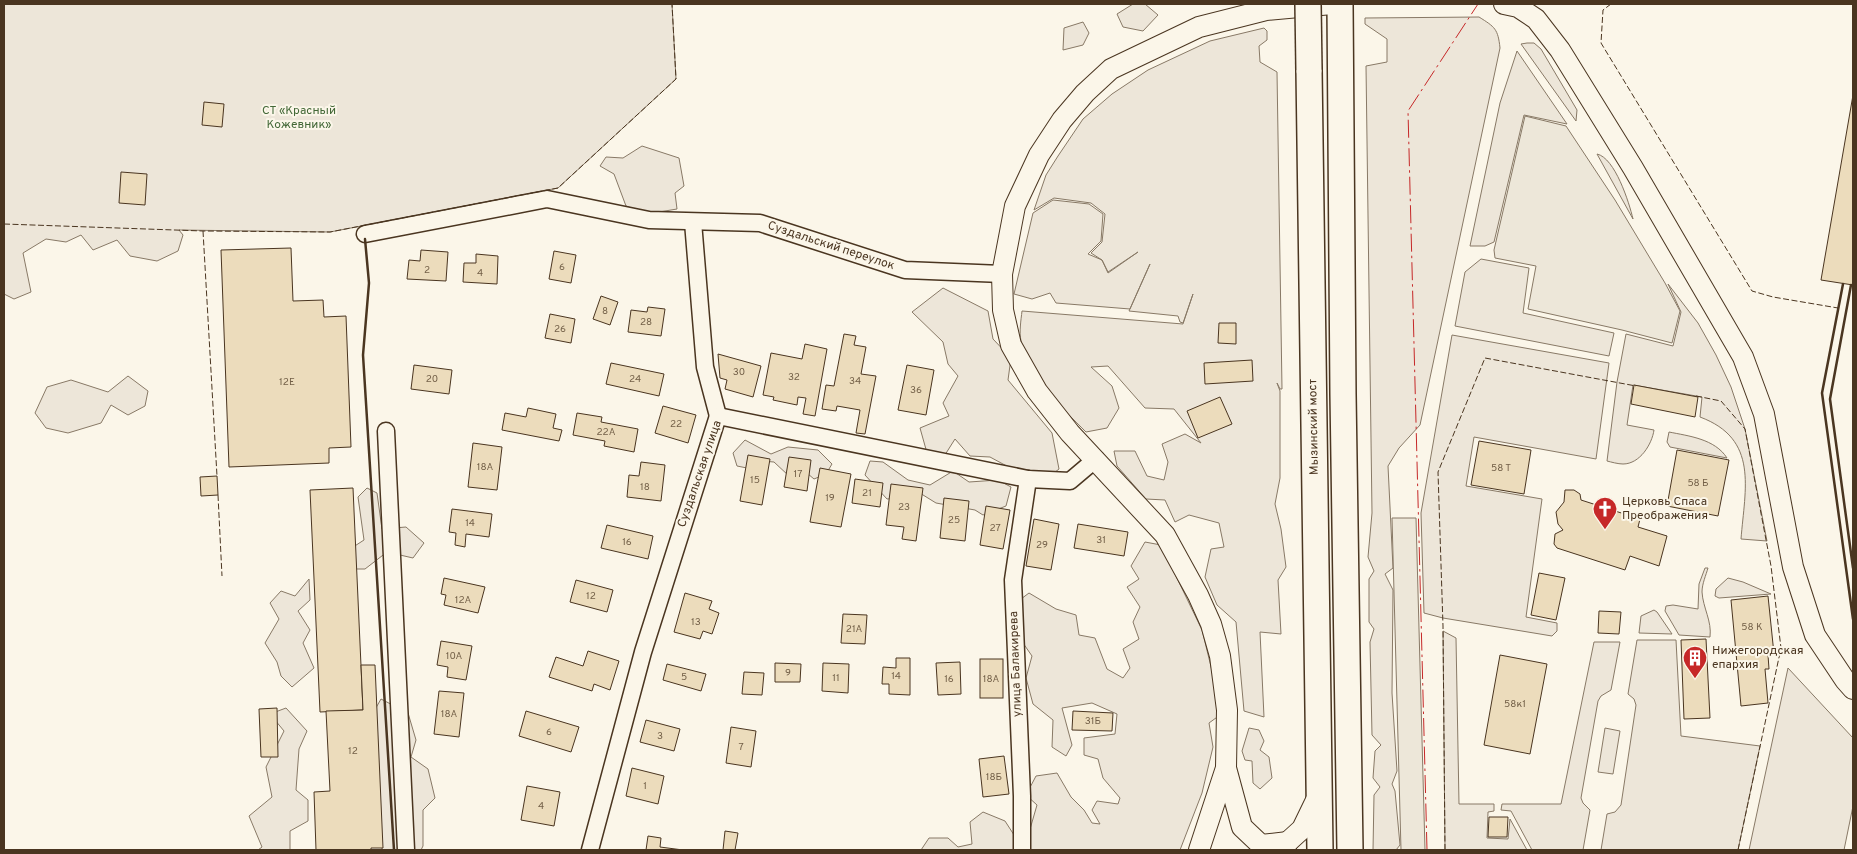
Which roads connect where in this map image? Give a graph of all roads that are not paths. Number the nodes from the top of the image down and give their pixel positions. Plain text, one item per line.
1 (1308, 4) edge
2 (1332, 4) edge
3 (1340, 4) edge
4 (1504, 4) edge
5 (693, 222) junction
6 (365, 234) dead end
7 (1002, 274) junction
8 (718, 416) junction
9 (386, 431) dead end
10 (1096, 459) junction
11 (1028, 478) junction
12 (1853, 689) edge
13 (1226, 768) junction
14 (1319, 794) junction
15 (1284, 846) edge
16 (406, 850) edge
17 (590, 850) edge
18 (1022, 850) edge
19 (1199, 850) edge
20 (1320, 850) edge
21 (1350, 850) edge

1 - 14 main road, Мызинский мост, bridge
2 - 7 street
3 - 21 main road
4 - 12 street
5 - 6 street, Суздальский переулок
5 - 7 street, Суздальский переулок
5 - 8 street
7 - 10 street
8 - 11 street, Суздальская улица
8 - 17 street, Суздальская улица
9 - 16 street
10 - 11 street, Суздальская улица
10 - 13 street
11 - 18 street, улица Балакирева
13 - 15 street
13 - 19 street
14 - 15 street
14 - 20 main road, Мызинский мост

